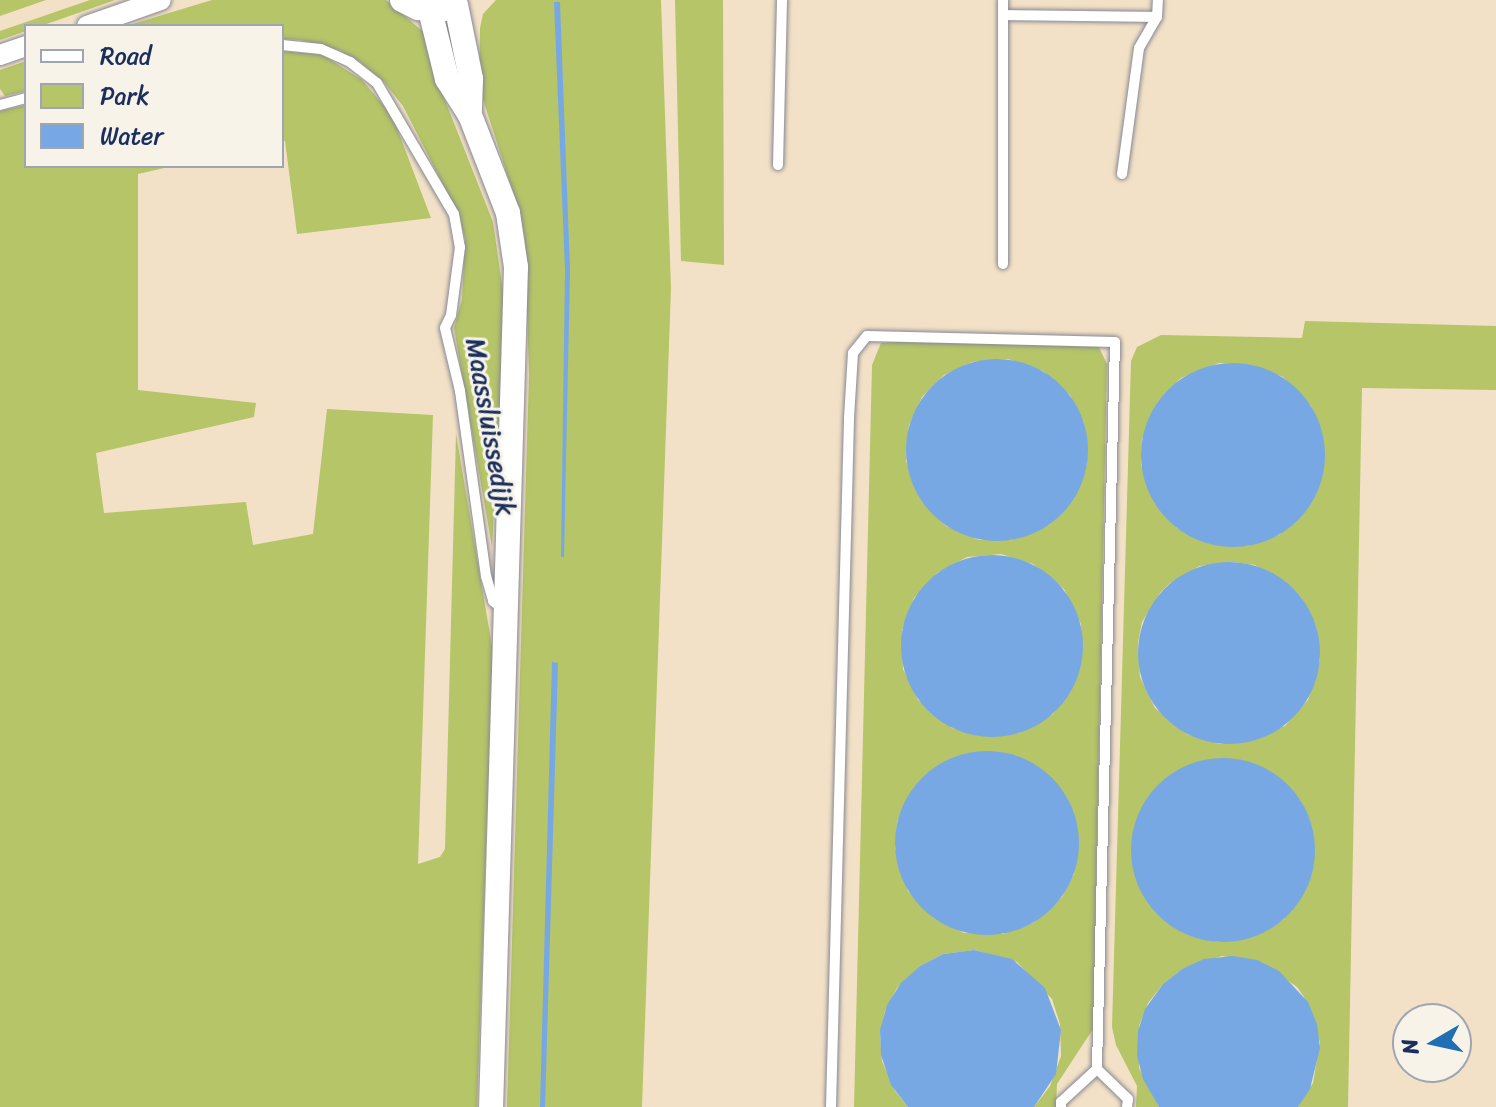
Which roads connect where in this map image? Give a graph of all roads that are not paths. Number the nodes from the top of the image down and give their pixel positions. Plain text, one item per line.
1 (161, 0) edge
2 (402, 0) edge
3 (782, 0) edge
4 (1003, 0) edge
5 (1158, 0) edge
6 (461, 3) edge
7 (430, 10) junction
8 (1003, 15) junction
9 (1157, 17) junction
10 (93, 24) edge
11 (284, 45) edge
12 (24, 47) edge
13 (0, 55) edge
14 (24, 99) edge
15 (0, 105) edge
16 (470, 115) junction
17 (778, 165) dead end
18 (1122, 174) dead end
19 (1003, 264) dead end
20 (509, 614) junction
21 (1097, 1069) junction
22 (491, 1107) edge
23 (831, 1107) edge
24 (1061, 1107) edge
25 (1127, 1107) edge

1 - 10 street
2 - 7 street
3 - 17 lane
4 - 8 lane
5 - 9 lane
6 - 7 street
6 - 16 street, Maassluissedijk
7 - 16 street, Maassluissedijk
8 - 9 lane
8 - 19 lane
9 - 18 lane
11 - 20 lane, Maassluissedijk
12 - 13 street
14 - 15 lane
16 - 20 street, Maassluissedijk
20 - 22 street, Maassluissedijk
21 - 23 lane
21 - 24 lane
21 - 25 lane

